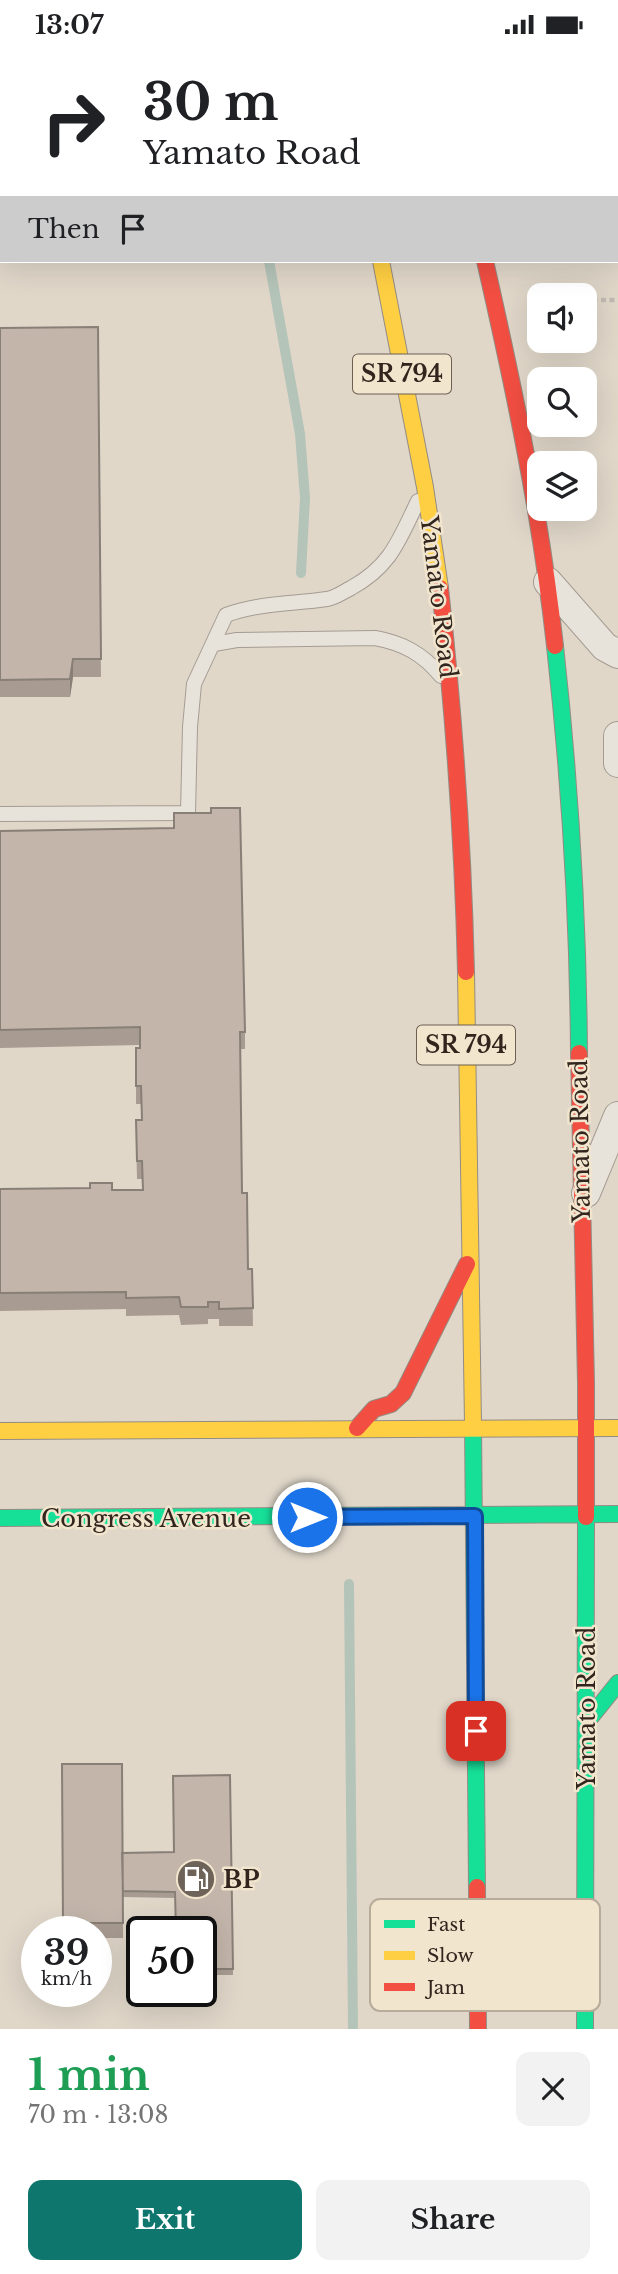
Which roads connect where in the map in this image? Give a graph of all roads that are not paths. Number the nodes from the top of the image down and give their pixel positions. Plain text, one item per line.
1 (382, 263) edge
2 (485, 263) edge
3 (425, 487) junction
4 (548, 582) junction
5 (214, 644) junction
6 (618, 654) edge
7 (451, 688) junction
8 (618, 736) edge
9 (618, 763) edge
10 (0, 814) edge
11 (618, 1116) edge
12 (581, 1206) junction
13 (469, 1259) junction
14 (473, 1427) junction
15 (357, 1428) junction
16 (586, 1428) junction
17 (618, 1428) edge
18 (0, 1431) edge
19 (586, 1514) junction
20 (618, 1514) edge
21 (475, 1516) junction
22 (0, 1518) edge
23 (618, 1683) edge
24 (586, 1723) junction
25 (477, 1899) edge
26 (585, 1899) edge
27 (478, 2011) edge
28 (585, 2011) edge
29 (478, 2029) edge
30 (585, 2029) edge

1 - 3 main road, Yamato Road / SR 794
2 - 4 main road, Yamato Road
3 - 5 lane
3 - 7 main road, Yamato Road / SR 794
4 - 6 street
4 - 12 main road, Yamato Road
5 - 7 lane
5 - 10 lane
7 - 13 main road, Yamato Road / SR 794
8 - 9 street
11 - 12 street
12 - 16 main road, Yamato Road
13 - 14 main road, Yamato Road / SR 794
13 - 15 main road
14 - 15 main road
14 - 16 main road
14 - 21 main road, Yamato Road / SR 794
15 - 18 main road
16 - 17 main road
16 - 19 main road, Yamato Road
19 - 20 main road, Congress Avenue
19 - 21 main road, Congress Avenue
19 - 24 main road, Yamato Road
21 - 22 main road, Congress Avenue
21 - 25 main road, Yamato Road / SR 794
23 - 24 main road
24 - 26 main road, Yamato Road
27 - 29 main road, Yamato Road / SR 794
28 - 30 main road, Yamato Road

